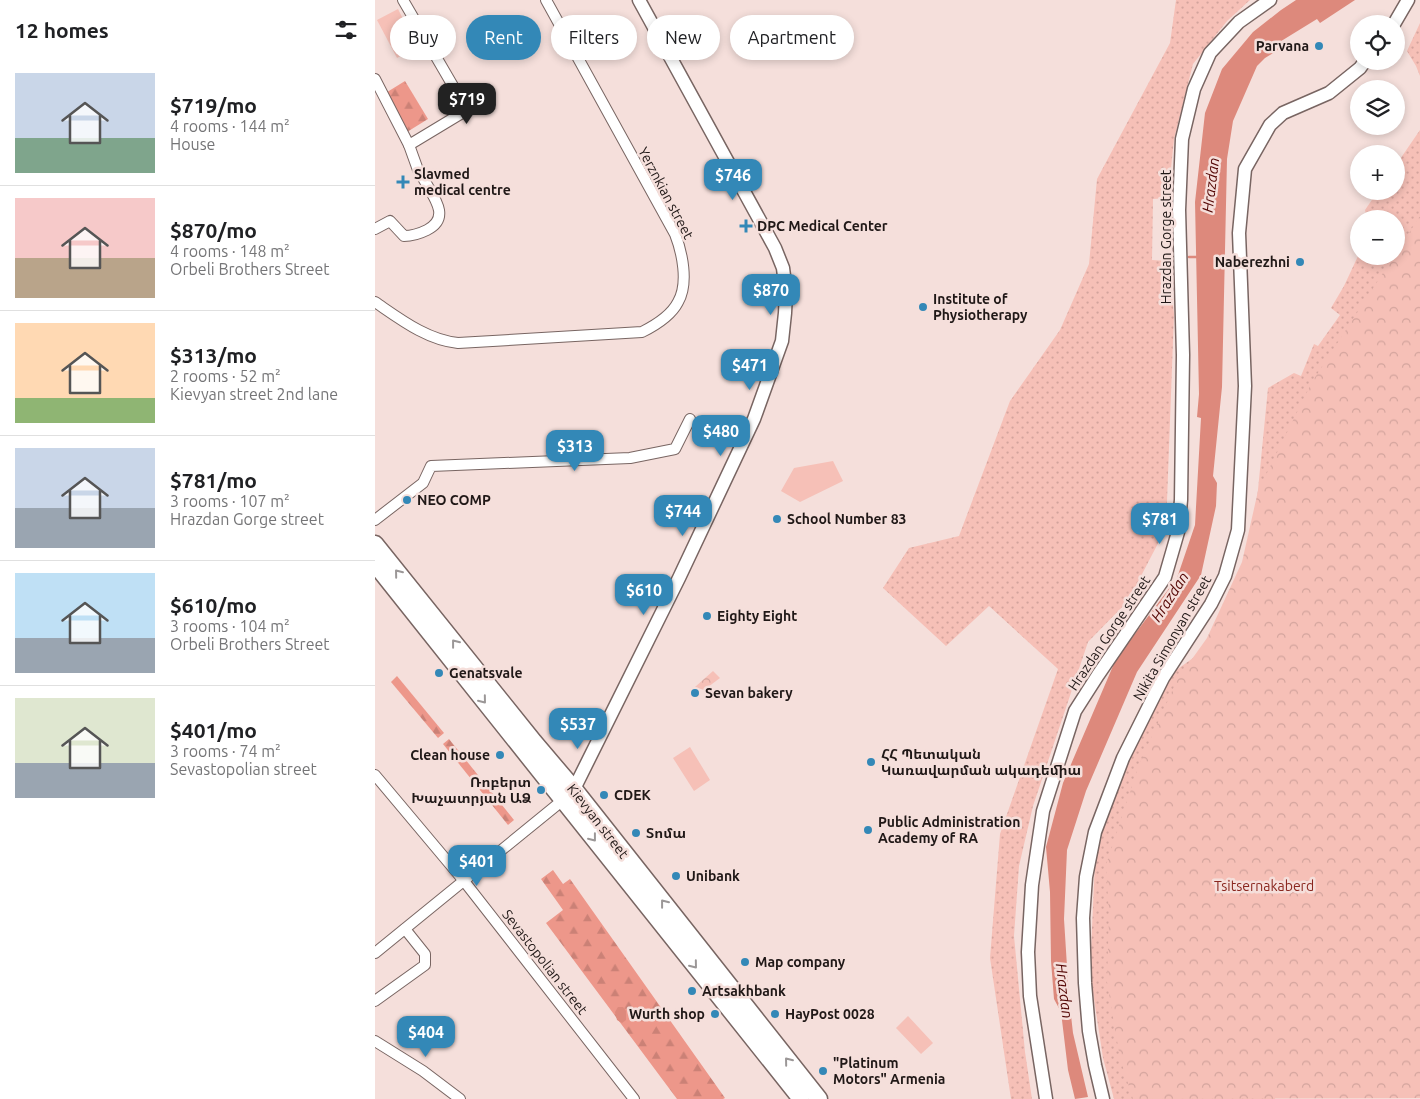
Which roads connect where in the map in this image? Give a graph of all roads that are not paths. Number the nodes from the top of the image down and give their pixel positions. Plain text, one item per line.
1 (403, 0) edge
2 (546, 0) edge
3 (639, 0) edge
4 (1270, 0) edge
5 (1408, 0) edge
6 (1399, 15) edge
7 (1358, 70) edge
8 (375, 79) edge
9 (409, 145) junction
10 (375, 229) edge
11 (375, 302) edge
12 (690, 419) dead end
13 (375, 520) edge
14 (375, 544) edge
15 (375, 564) edge
16 (415, 604) junction
17 (375, 775) edge
18 (568, 794) junction
19 (464, 881) junction
20 (405, 929) junction
21 (375, 953) edge
22 (722, 989) junction
23 (375, 1001) edge
24 (375, 1041) edge
25 (460, 1099) edge
26 (634, 1099) edge
27 (801, 1099) edge
28 (819, 1099) edge
29 (1046, 1099) edge
30 (1103, 1099) edge

1 - 9 street
2 - 11 street, Yerznkian street
3 - 18 street
4 - 29 street, Hrazdan Gorge street
5 - 6 street
7 - 30 street, Nikita Simonyan street
8 - 9 street
9 - 10 street
12 - 13 street
16 -> 14 main road, Kievyan street
15 - 16 main road, Kievyan street
16 - 18 main road, Kievyan street
17 - 19 street, Sevastopolian street
18 - 19 street
18 - 22 main road, Kievyan street
19 - 20 street
19 - 26 street, Sevastopolian street
20 - 21 street
20 - 23 street
22 - 27 main road, Kievyan street
28 -> 22 main road, Kievyan street
24 - 25 street

